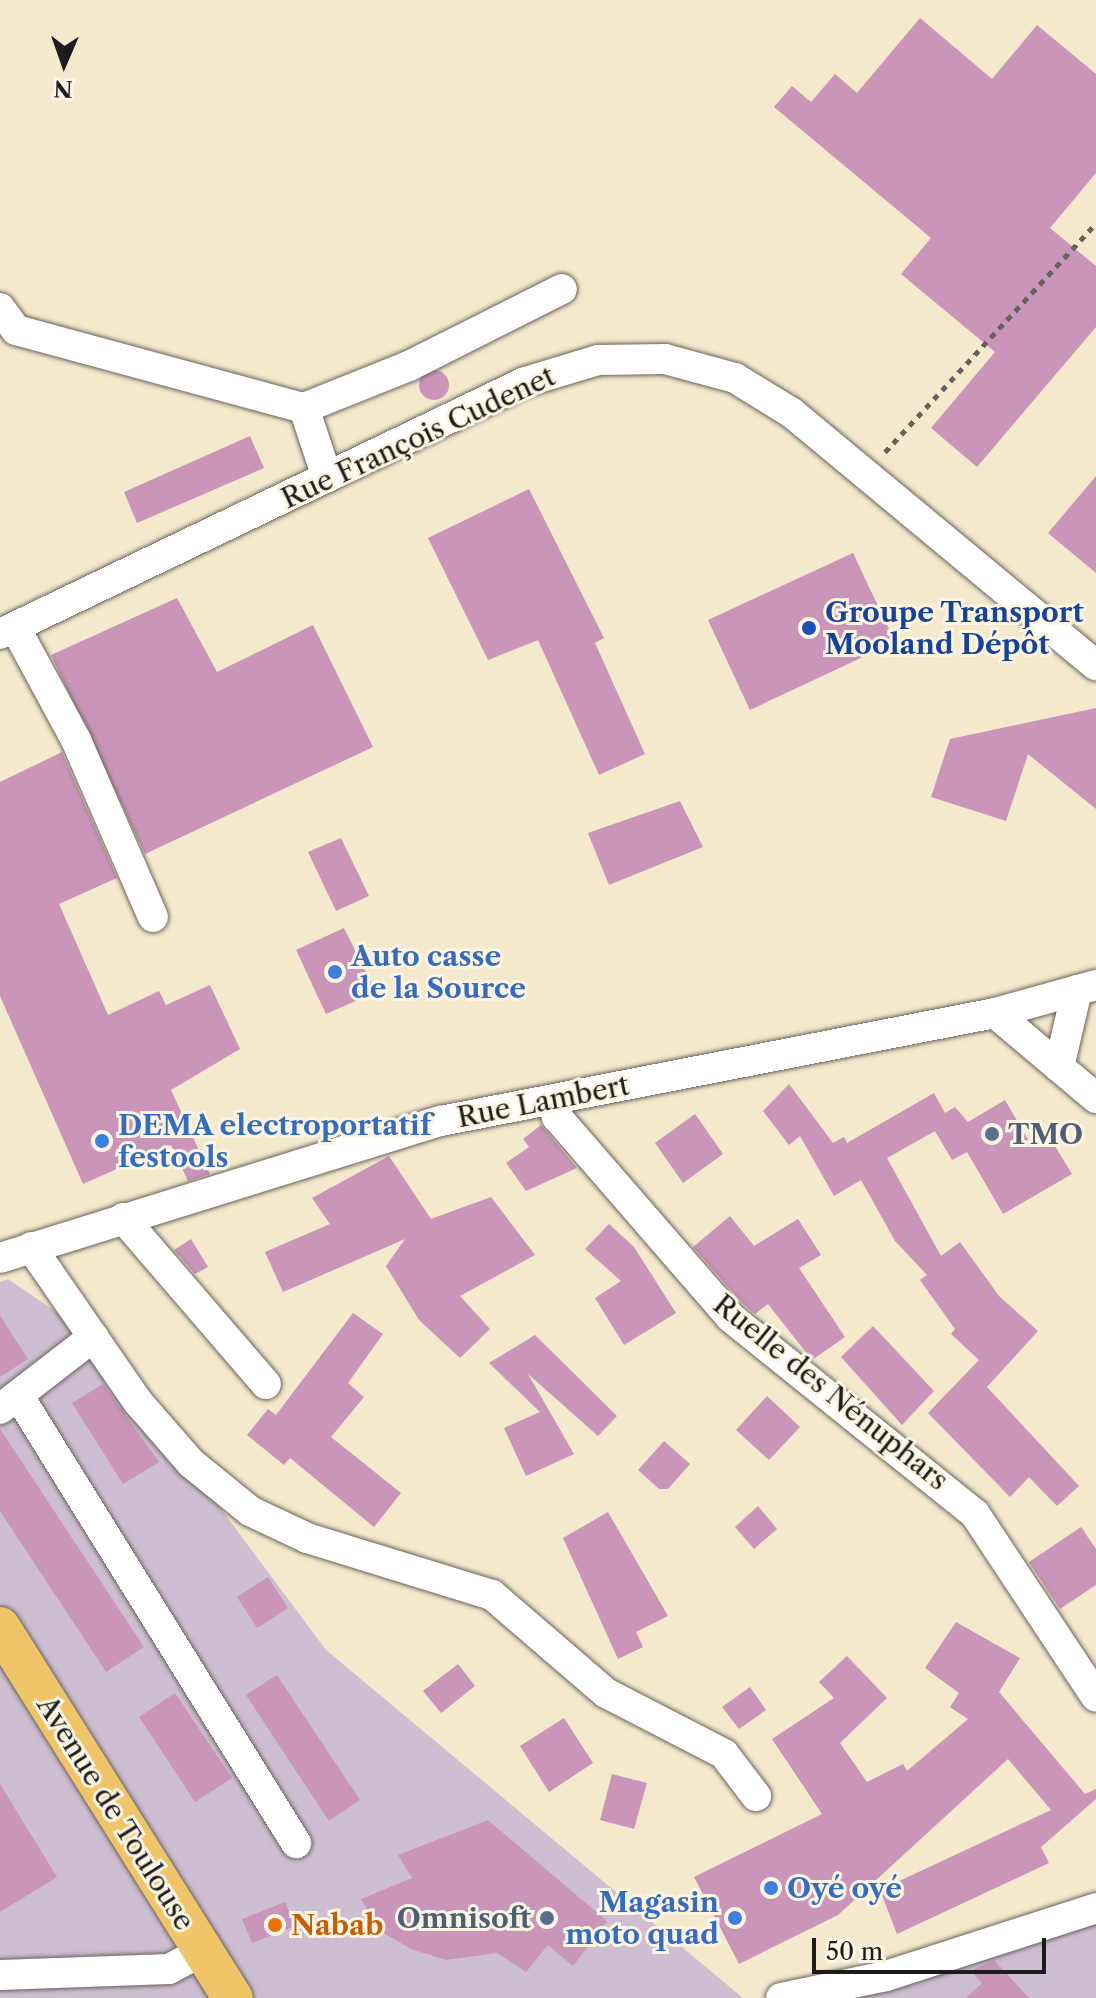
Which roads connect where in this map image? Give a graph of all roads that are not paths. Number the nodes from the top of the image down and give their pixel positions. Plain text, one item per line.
1 (562, 289) dead end
2 (0, 308) edge
3 (304, 408) junction
4 (327, 477) junction
5 (8, 631) edge
6 (1096, 665) edge
7 (153, 917) dead end
8 (1087, 988) edge
9 (995, 1013) junction
10 (1059, 1067) junction
11 (1096, 1098) edge
12 (552, 1100) junction
13 (123, 1218) junction
14 (31, 1247) junction
15 (0, 1258) edge
16 (93, 1337) junction
17 (266, 1384) dead end
18 (10, 1404) edge
19 (0, 1627) edge
20 (1096, 1697) edge
21 (756, 1796) dead end
22 (296, 1843) dead end
23 (1096, 1908) edge
24 (203, 1951) junction
25 (0, 1975) edge
26 (233, 1998) edge
27 (781, 1998) edge

1 - 3 street
2 - 3 street
3 - 4 street
4 - 5 street, Rue François Cudenet
4 - 6 street, Rue François Cudenet
5 - 7 street
8 - 9 street, Rue Lambert
8 - 10 street
9 - 10 street
9 - 12 street, Rue Lambert
10 - 11 street
12 - 13 street, Rue Lambert
12 - 20 street, Ruelle des Nénuphars
13 - 14 street, Rue Lambert
13 - 17 street
14 - 15 street, Rue Lambert
14 - 16 street
16 - 18 street
16 - 21 street
18 - 22 street
19 - 24 main road, Avenue de Toulouse
23 - 27 street
24 - 25 street
24 - 26 main road, Avenue de Toulouse

